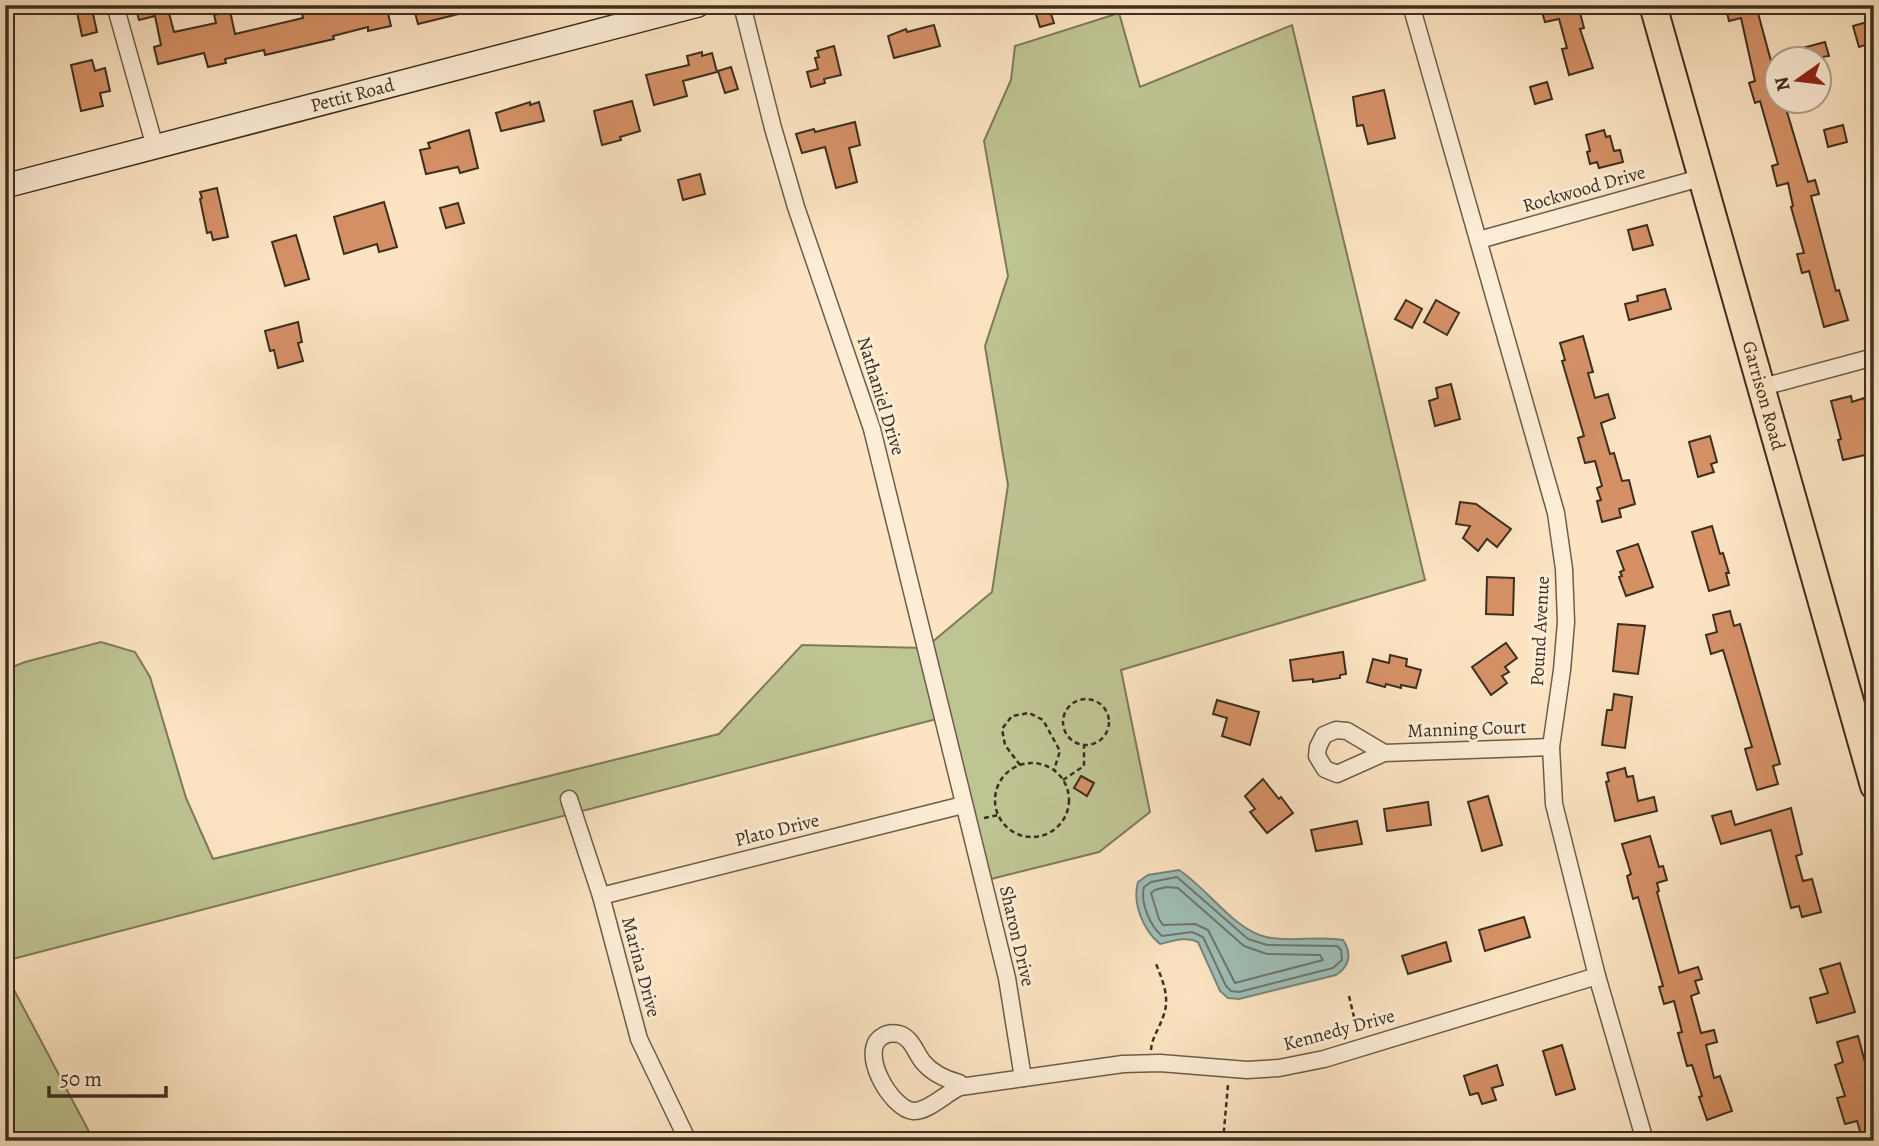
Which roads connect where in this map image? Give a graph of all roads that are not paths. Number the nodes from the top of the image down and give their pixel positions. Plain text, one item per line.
1 (115, 5) edge
2 (698, 5) edge
3 (742, 5) edge
4 (1411, 5) edge
5 (1653, 5) edge
6 (155, 147) junction
7 (1700, 178) junction
8 (5, 186) edge
9 (1479, 240) junction
10 (1874, 357) edge
11 (1759, 388) junction
12 (1551, 747) junction
13 (1384, 753) dead end
14 (1874, 786) edge
15 (569, 799) dead end
16 (963, 805) junction
17 (601, 896) junction
18 (1597, 976) junction
19 (1023, 1078) junction
20 (960, 1087) junction
21 (688, 1141) edge
22 (1645, 1141) edge

1 - 6 street
2 - 6 street, Pettit Road
3 - 16 street, Nathaniel Drive
4 - 9 street, Pound Avenue
5 - 7 main road, Garrison Road
6 - 8 street, Pettit Road
7 - 9 street, Rockwood Drive
7 - 11 main road, Garrison Road
9 - 12 street, Pound Avenue
10 - 11 street
11 - 14 main road, Garrison Road
12 - 13 street, Manning Court
12 - 18 street, Pound Avenue
15 - 17 street, Marina Drive
16 - 17 street, Plato Drive
16 - 19 street, Sharon Drive
17 - 21 street, Marina Drive
18 - 19 street, Kennedy Drive
18 - 22 street, Pound Avenue
19 - 20 street, Kennedy Drive
20 - 20 street, Kennedy Drive

